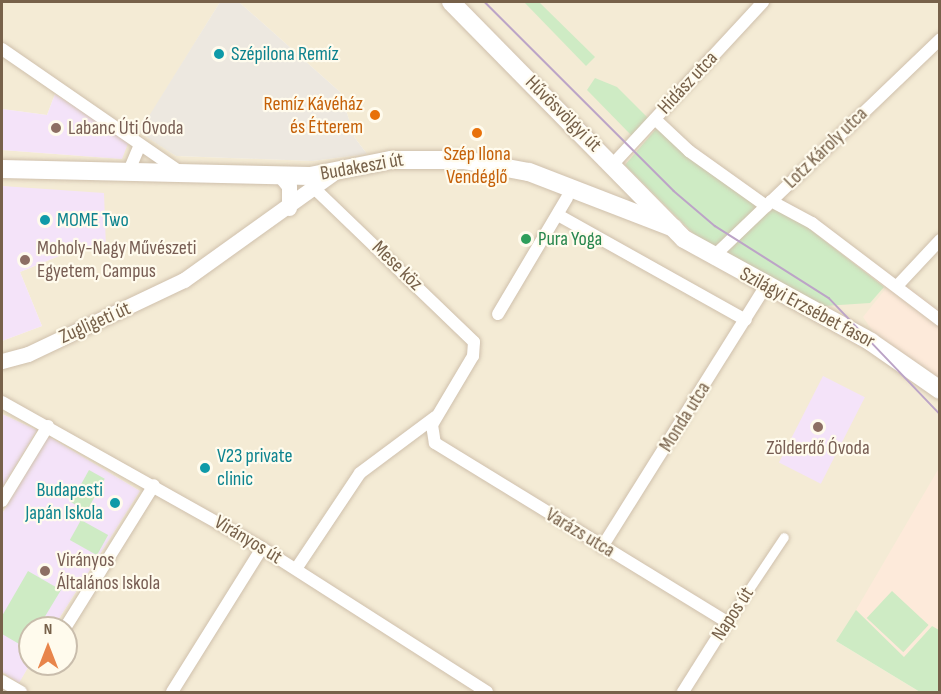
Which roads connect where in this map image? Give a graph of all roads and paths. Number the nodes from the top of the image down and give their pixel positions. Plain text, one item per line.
1 (451, 2) edge
2 (763, 2) edge
3 (939, 39) edge
4 (2, 50) edge
5 (655, 118) junction
6 (140, 145) junction
7 (613, 164) junction
8 (2, 169) edge
9 (128, 173) junction
10 (181, 173) junction
11 (332, 174) junction
12 (280, 175) junction
13 (314, 189) junction
14 (567, 198) dead end
15 (768, 203) junction
16 (290, 208) junction
17 (558, 215) junction
18 (674, 228) junction
19 (939, 240) edge
20 (713, 257) junction
21 (766, 286) junction
22 (897, 286) junction
23 (498, 314) dead end
24 (746, 320) junction
25 (939, 320) edge
26 (2, 361) edge
27 (939, 390) edge
28 (2, 402) edge
29 (436, 416) junction
30 (48, 426) junction
31 (407, 442) junction
32 (435, 443) junction
33 (154, 485) junction
34 (2, 501) edge
35 (784, 537) dead end
36 (602, 547) junction
37 (262, 548) junction
38 (296, 569) junction
39 (72, 616) edge
40 (727, 622) junction
41 (2, 681) edge
42 (21, 693) edge
43 (172, 693) edge
44 (487, 693) edge
45 (683, 693) edge

1 - 7 main road, Hűvösvölgyi út
2 - 5 street, Hidász utca
3 - 15 street, Lotz Károly utca
4 - 6 street
5 - 7 street, Hidász utca
5 - 15 street
6 - 9 street
6 - 10 street
7 - 18 main road, Hűvösvölgyi út
8 - 9 main road, Budakeszi út
9 - 10 main road, Budakeszi út
10 - 12 main road, Budakeszi út
11 - 12 main road, Budakeszi út
11 - 13 street, Zugligeti út
11 - 18 main road, Budakeszi út
12 - 16 street
13 - 16 street, Zugligeti út
13 - 29 street, Mese köz
14 - 17 street
15 - 20 street, Lotz Károly utca
15 - 22 street
16 - 26 street, Zugligeti út
17 - 23 street
17 - 24 street, Szilágyi Erzsébet fasor
18 - 20 main road, Szilágyi Erzsébet fasor
19 - 22 street
20 - 21 main road, Szilágyi Erzsébet fasor
21 - 24 street, Monda utca
21 - 27 main road, Szilágyi Erzsébet fasor
22 - 25 street
24 - 36 street, Monda utca
28 - 30 street, Virányos út
29 - 31 street
29 - 32 street
30 - 33 street, Virányos út
30 - 34 street
31 - 32 street
31 - 38 street
32 - 36 street, Varázs utca
33 - 37 street, Virányos út
33 - 39 street
35 - 40 street, Napos út
36 - 40 street, Varázs utca
37 - 38 street, Virányos út
37 - 43 street
38 - 44 street, Virányos út
40 - 45 street, Napos út
41 - 42 street

